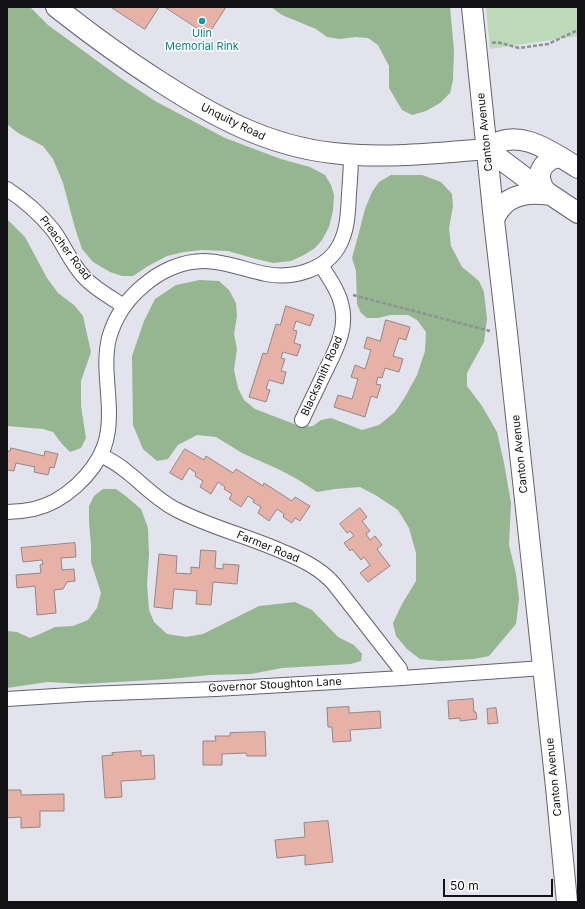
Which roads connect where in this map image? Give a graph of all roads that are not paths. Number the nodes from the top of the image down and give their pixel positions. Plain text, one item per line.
1 (56, 7) edge
2 (472, 7) edge
3 (487, 149) junction
4 (351, 155) junction
5 (561, 157) junction
6 (578, 168) edge
7 (7, 189) edge
8 (550, 195) junction
9 (578, 213) edge
10 (494, 220) junction
11 (321, 265) junction
12 (124, 306) junction
13 (302, 420) dead end
14 (101, 455) junction
15 (7, 512) edge
16 (543, 668) junction
17 (402, 678) junction
18 (7, 699) edge
19 (567, 902) edge

1 - 4 main road, Unquity Road
2 - 3 main road, Canton Avenue
3 - 4 main road, Unquity Road
3 - 5 main road
3 - 8 main road
3 - 10 main road, Canton Avenue
4 - 11 street
5 - 6 main road
5 - 8 main road
7 - 12 street, Preacher Road
8 - 9 main road
8 - 10 main road
10 - 16 main road, Canton Avenue
11 - 12 street
11 - 13 street, Blacksmith Road
12 - 14 street
14 - 15 street
14 - 17 street, Farmer Road
16 - 17 street, Governor Stoughton Lane
16 - 19 main road, Canton Avenue
17 - 18 street, Governor Stoughton Lane

